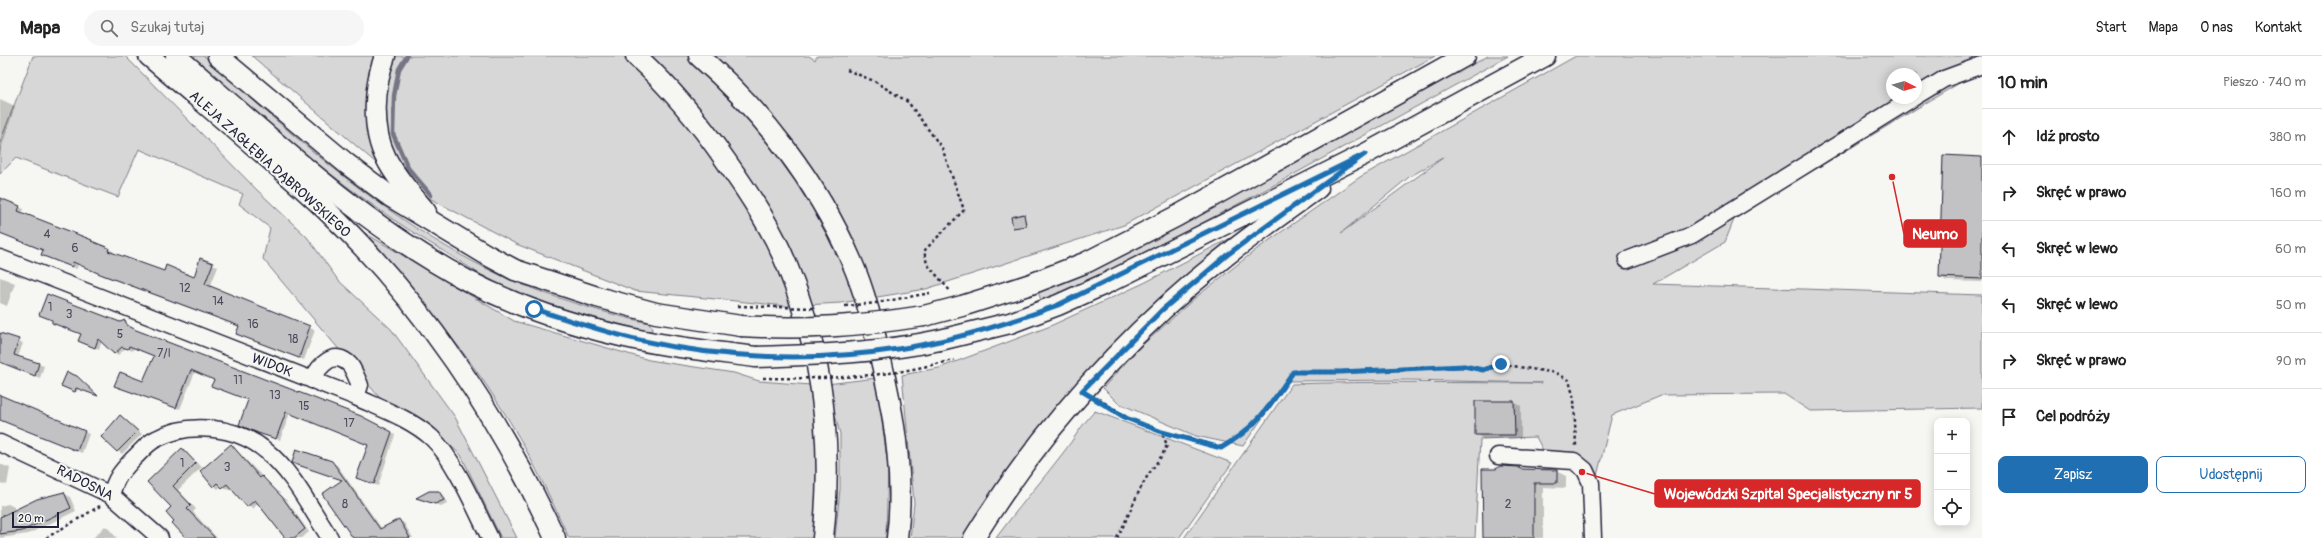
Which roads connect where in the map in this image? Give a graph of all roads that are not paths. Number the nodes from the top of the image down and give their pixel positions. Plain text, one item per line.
1 (149, 56) edge
2 (176, 56) edge
3 (218, 56) edge
4 (385, 56) edge
5 (636, 56) edge
6 (699, 56) edge
7 (1465, 56) edge
8 (1545, 56) edge
9 (1982, 65) edge
10 (1922, 92) edge
11 (1903, 104) edge
12 (1365, 154) junction
13 (438, 225) junction
14 (0, 258) edge
15 (1627, 260) dead end
16 (312, 380) junction
17 (356, 397) junction
18 (0, 443) edge
19 (1498, 456) dead end
20 (111, 494) junction
21 (160, 538) edge
22 (330, 538) edge
23 (490, 538) edge
24 (555, 538) edge
25 (824, 538) edge
26 (897, 538) edge
27 (974, 538) edge
28 (1593, 538) edge

1 - 24 main road, ALEJA ZAGŁĘBIA DĄBROWSKIEGO
2 - 12 main road, bridge
3 - 13 main road
4 - 13 main road
5 - 25 main road
6 - 26 main road
7 - 13 main road, bridge
8 - 12 main road
9 - 10 street
11 - 15 street
12 - 27 main road
14 - 16 street, WIDOK
16 - 17 street, WIDOK
16 - 17 street
17 - 23 street, WIDOK
18 - 20 street, RADOSNA
19 - 28 street
20 - 21 street, RADOSNA
20 - 22 street

